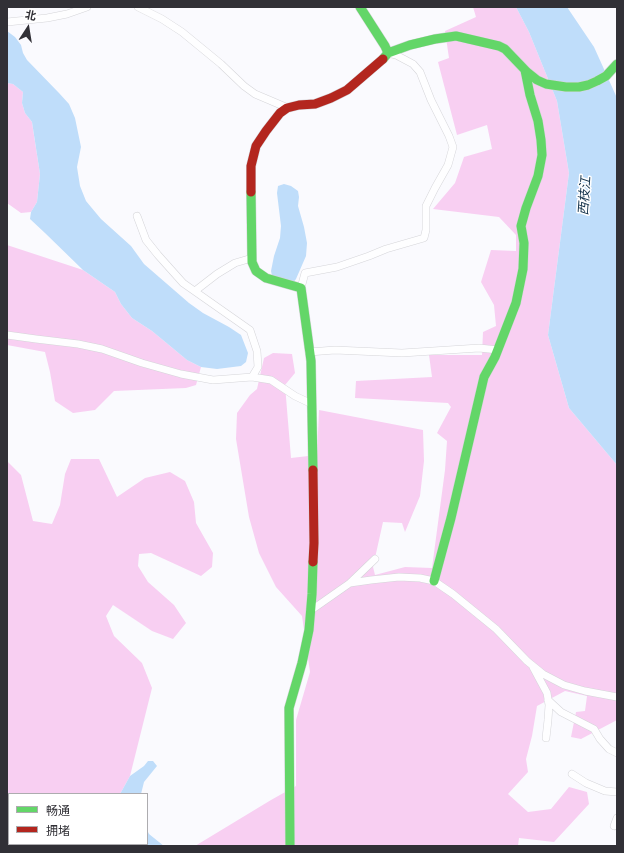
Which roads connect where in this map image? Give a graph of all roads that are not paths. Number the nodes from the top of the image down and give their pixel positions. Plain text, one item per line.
1 (88, 7) edge
2 (138, 7) edge
3 (360, 7) edge
4 (7, 22) edge
5 (388, 52) junction
6 (616, 65) edge
7 (526, 71) junction
8 (288, 108) junction
9 (137, 216) dead end
10 (252, 258) junction
11 (301, 288) junction
12 (195, 291) junction
13 (7, 334) edge
14 (498, 350) junction
15 (309, 352) junction
16 (252, 376) junction
17 (312, 404) junction
18 (376, 559) dead end
19 (434, 581) junction
20 (350, 583) junction
21 (310, 611) junction
22 (531, 664) junction
23 (617, 697) edge
24 (548, 700) junction
25 (546, 738) dead end
26 (617, 754) edge
27 (572, 774) dead end
28 (617, 792) edge
29 (617, 818) edge
30 (614, 826) dead end
31 (290, 846) edge

1 - 4 street
2 - 8 street
3 - 5 street
5 - 7 street
5 - 8 street
5 - 11 street
6 - 7 street
7 - 14 street
8 - 10 street
9 - 12 street
10 - 11 street
10 - 12 street
11 - 15 street
12 - 16 street
13 - 16 street
14 - 15 street
14 - 19 street
15 - 17 street
16 - 17 street
17 - 21 street
18 - 20 street
19 - 20 street
19 - 22 street
20 - 21 street
21 - 31 street
22 - 23 street
22 - 24 street
24 - 25 street
24 - 26 street
27 - 28 street
29 - 30 street

